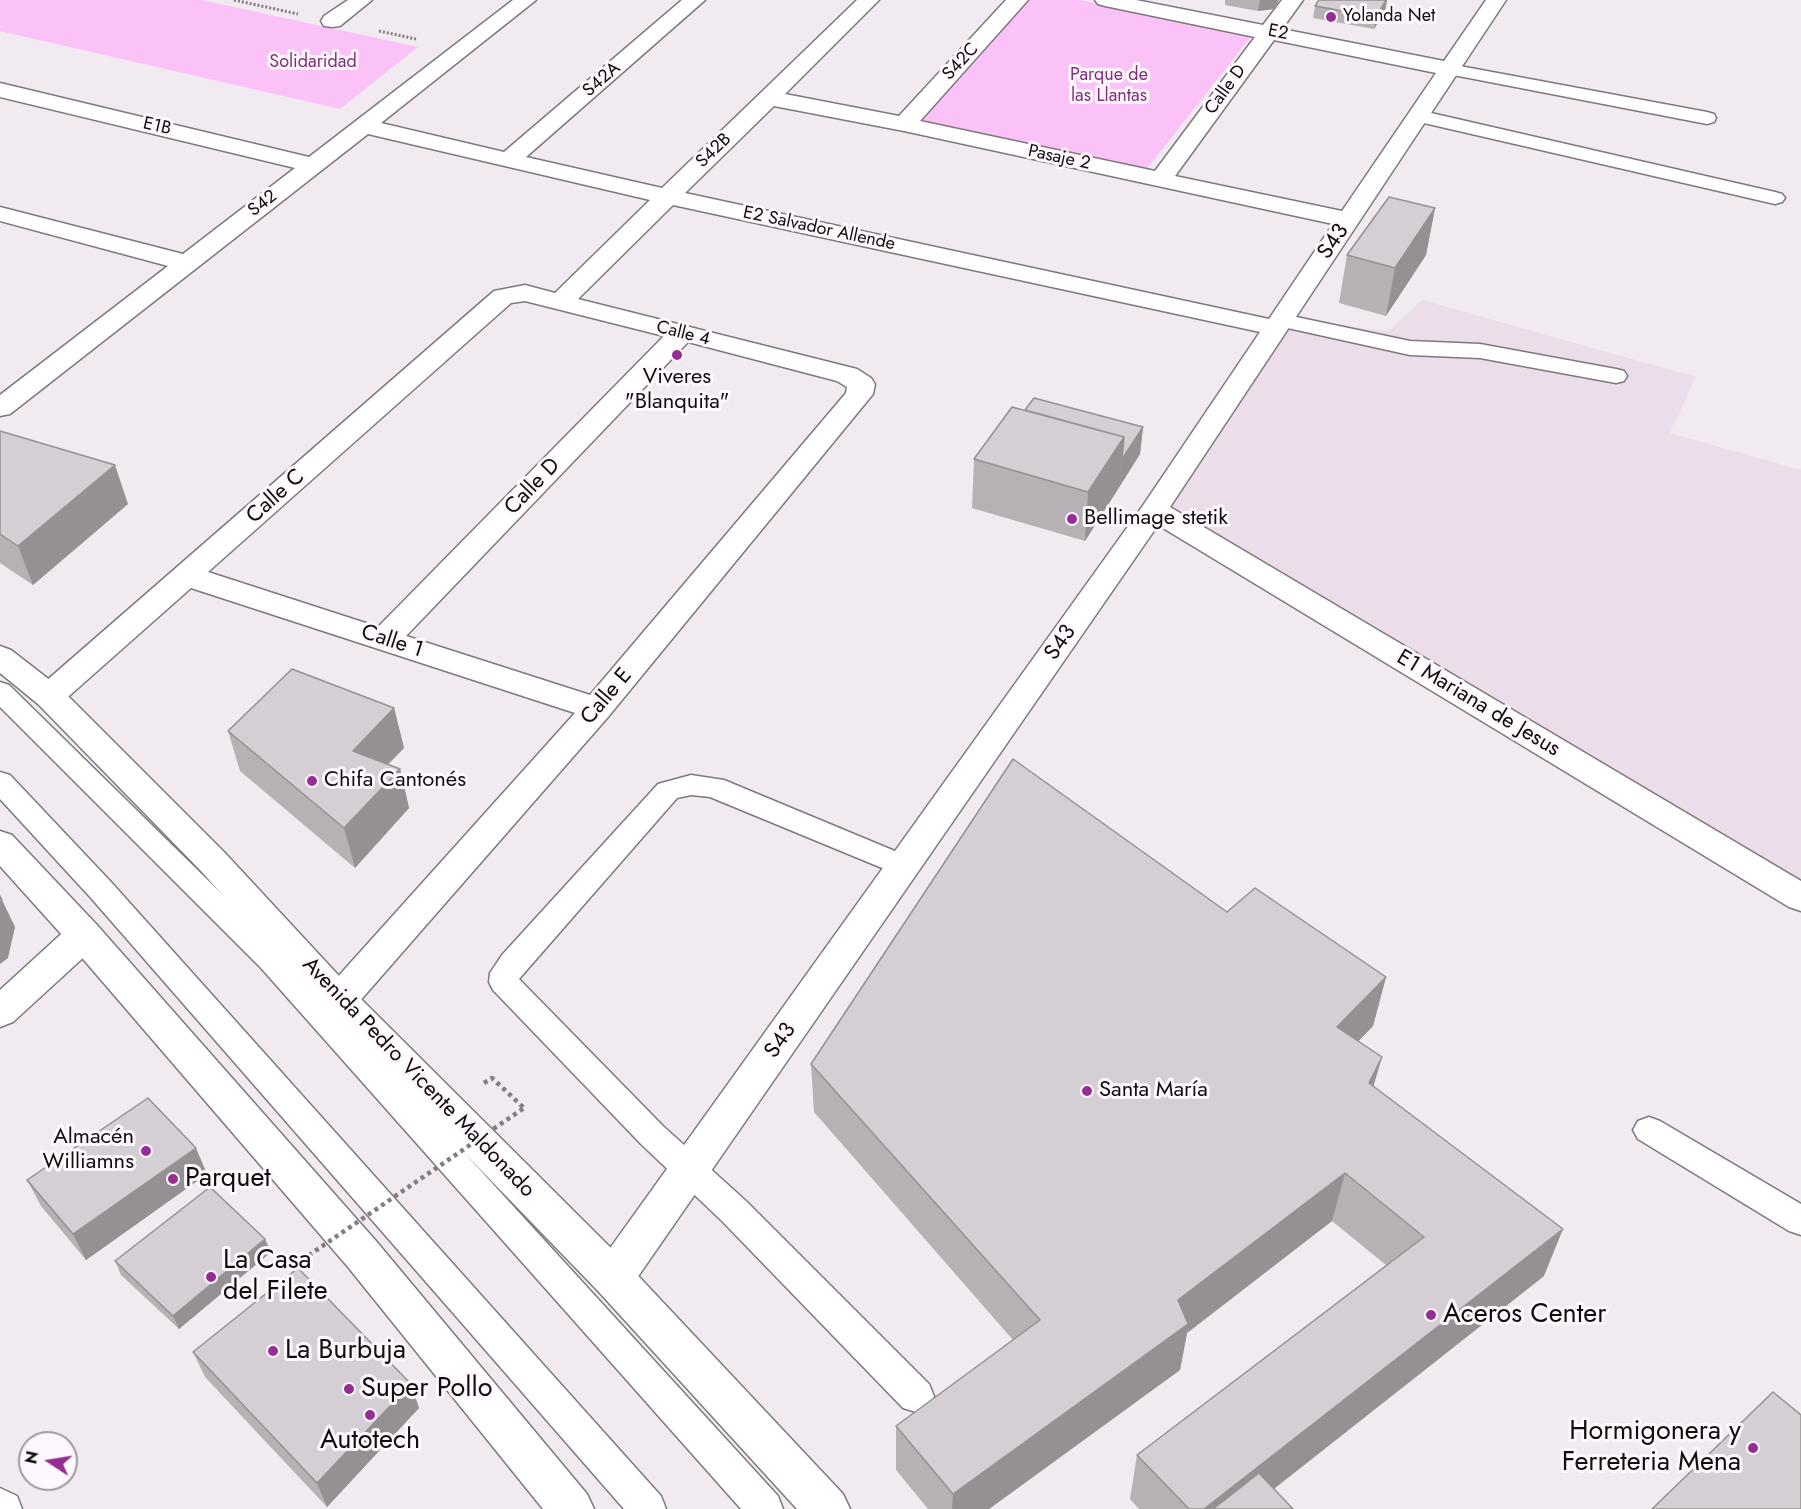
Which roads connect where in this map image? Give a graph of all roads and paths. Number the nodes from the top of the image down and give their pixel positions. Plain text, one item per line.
1 (362, 0) edge
2 (526, 0) edge
3 (695, 0) edge
4 (869, 0) edge
5 (1018, 0) edge
6 (1105, 0) edge
7 (1293, 0) edge
8 (1496, 0) edge
9 (332, 21) dead end
10 (1270, 31) junction
11 (1449, 69) junction
12 (0, 90) edge
13 (769, 98) junction
14 (1418, 116) junction
15 (1707, 118) dead end
16 (904, 124) junction
17 (363, 126) junction
18 (510, 159) junction
19 (314, 165) junction
20 (1160, 180) junction
21 (668, 196) junction
22 (1775, 198) dead end
23 (0, 214) edge
24 (1348, 220) junction
25 (187, 263) junction
26 (503, 296) joint
27 (560, 303) junction
28 (1279, 324) junction
29 (681, 334) junction
30 (1616, 376) dead end
31 (0, 377) edge
32 (861, 384) joint
33 (29, 385) junction
34 (0, 408) edge
35 (1154, 510) junction
36 (187, 576) junction
37 (385, 639) junction
38 (0, 657) edge
39 (0, 691) edge
40 (49, 696) junction
41 (597, 709) junction
42 (0, 782) edge
43 (0, 844) edge
44 (904, 866) junction
45 (1801, 898) edge
46 (84, 935) junction
47 (339, 1000) junction
48 (0, 1012) edge
49 (524, 1108) dead end
50 (1649, 1130) dead end
51 (691, 1168) junction
52 (1801, 1221) edge
53 (302, 1260) dead end
54 (613, 1278) junction
55 (916, 1396) dead end
56 (0, 1506) edge
57 (4, 1509) edge
58 (571, 1509) edge
59 (648, 1509) edge
60 (765, 1509) edge
61 (827, 1509) edge

1 - 9 street
2 - 17 street, S42
3 - 18 street, S42A
4 - 13 street, S42B
5 - 16 street, S42C
6 - 10 street, E2
7 - 10 street, Calle D
8 - 11 street, S43
10 - 11 street, E2
10 - 20 street, Calle D
11 - 14 street, S43
11 - 15 lane
12 - 19 street, E1B
13 - 16 street, Pasaje 2
13 - 21 street, S42B
14 - 22 lane
14 - 24 street, S43
16 - 20 street, Pasaje 2
17 - 18 street, E2 Salvador Allende
17 - 19 street, S42
18 - 21 street, E2 Salvador Allende
19 - 25 street, S42
20 - 24 street, Pasaje 2
21 - 27 street, S42B
21 - 28 street, E2 Salvador Allende
23 - 25 street
24 - 28 street, S43
25 - 33 street, S42
26 - 27 street, Calle 4
26 - 36 street, Calle C
27 - 29 street, Calle 4
28 - 30 lane
28 - 35 street, S43
29 - 32 street, Calle 4
29 - 37 street, Calle D
31 - 33 street
32 - 41 street, Calle E
33 - 34 street, S42
35 - 44 street, S43
35 - 45 street, E1 Mariana de Jesus
36 - 37 street, Calle 1
36 - 40 street, Calle C
37 - 41 street, Calle 1
38 - 40 street, Avenida Pedro Vicente Maldonado
39 - 60 lane
40 - 47 street, Avenida Pedro Vicente Maldonado
41 - 47 street, Calle E
42 - 59 lane
43 - 46 street
44 - 51 street, S43
44 - 51 lane
46 - 48 street
46 - 58 street
47 - 54 street, Avenida Pedro Vicente Maldonado
49 - 53 path, bridge
50 - 52 lane
51 - 54 street, S43
51 - 55 lane
54 - 61 street, Avenida Pedro Vicente Maldonado
56 - 57 lane

